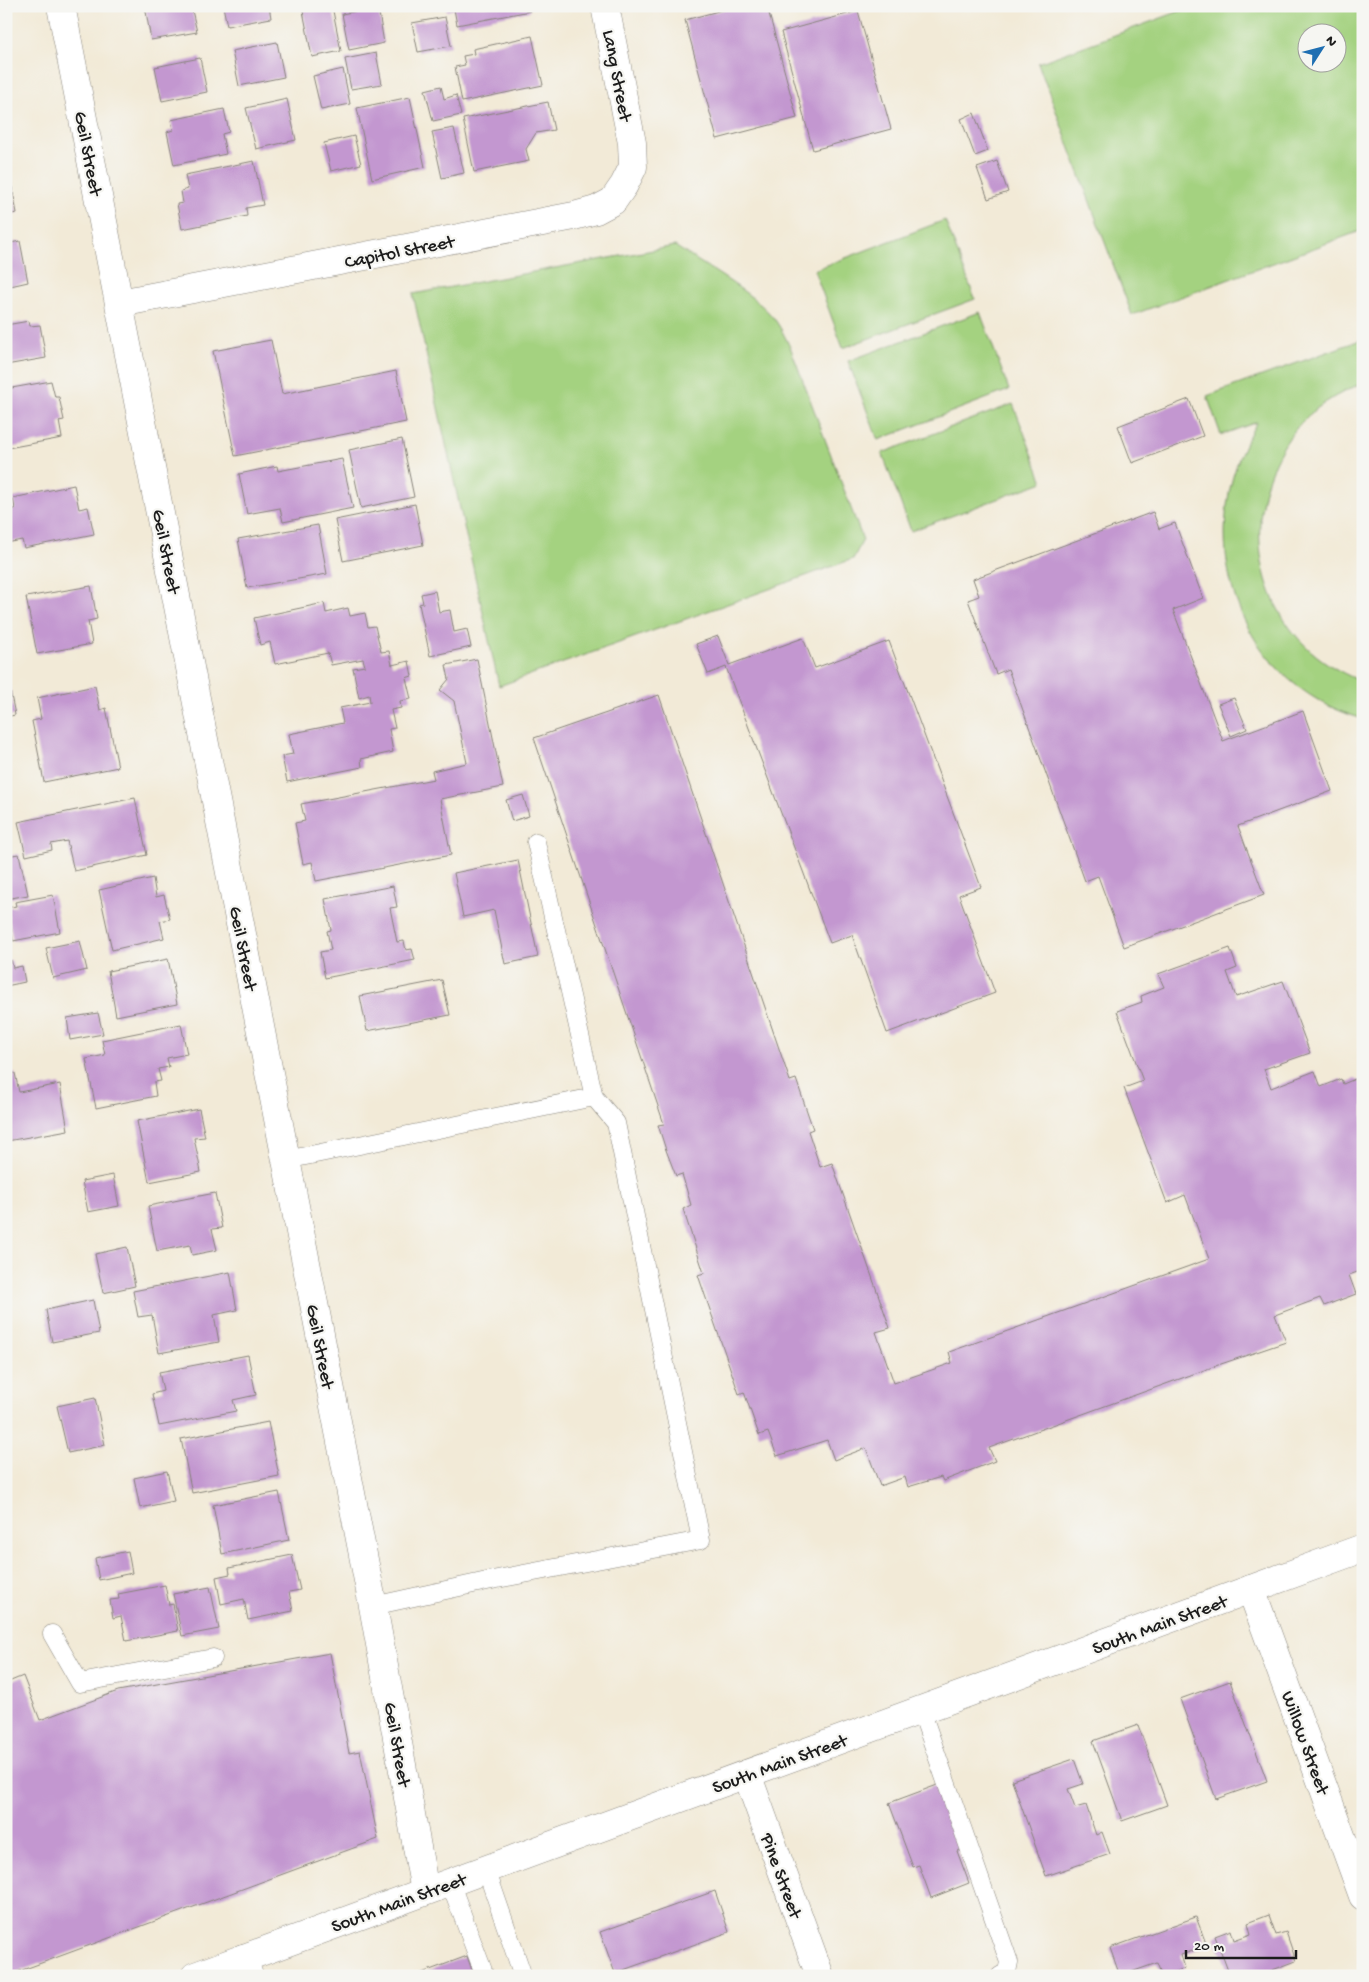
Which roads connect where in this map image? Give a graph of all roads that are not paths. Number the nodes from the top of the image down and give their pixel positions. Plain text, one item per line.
1 (61, 6) edge
2 (606, 6) edge
3 (632, 143) joint
4 (120, 303) junction
5 (536, 842) dead end
6 (594, 1096) junction
7 (286, 1160) junction
8 (1363, 1548) edge
9 (1251, 1589) junction
10 (373, 1606) junction
11 (52, 1634) dead end
12 (213, 1658) dead end
13 (921, 1710) junction
14 (747, 1774) junction
15 (486, 1869) junction
16 (450, 1882) junction
17 (425, 1892) junction
18 (1363, 1896) edge
19 (246, 1967) edge
20 (195, 1976) edge
21 (485, 1976) edge
22 (523, 1976) edge
23 (820, 1976) edge
24 (1000, 1976) edge

1 - 4 street, Geil Street
2 - 3 street, Lang Street
3 - 4 street, Capitol Street
4 - 7 street, Geil Street
5 - 6 lane
6 - 7 lane
6 - 10 lane
7 - 10 street, Geil Street
8 - 9 street, South Main Street
9 - 13 street, South Main Street
9 - 18 street, Willow Street
10 - 17 street, Geil Street
11 - 12 lane
13 - 14 street, South Main Street
13 - 24 lane
14 - 15 street, South Main Street
14 - 23 street, Pine Street
15 - 16 street, South Main Street
15 - 22 lane
16 - 17 street, South Main Street
16 - 21 lane
17 - 19 street, South Main Street
19 - 20 street, South Main Street

